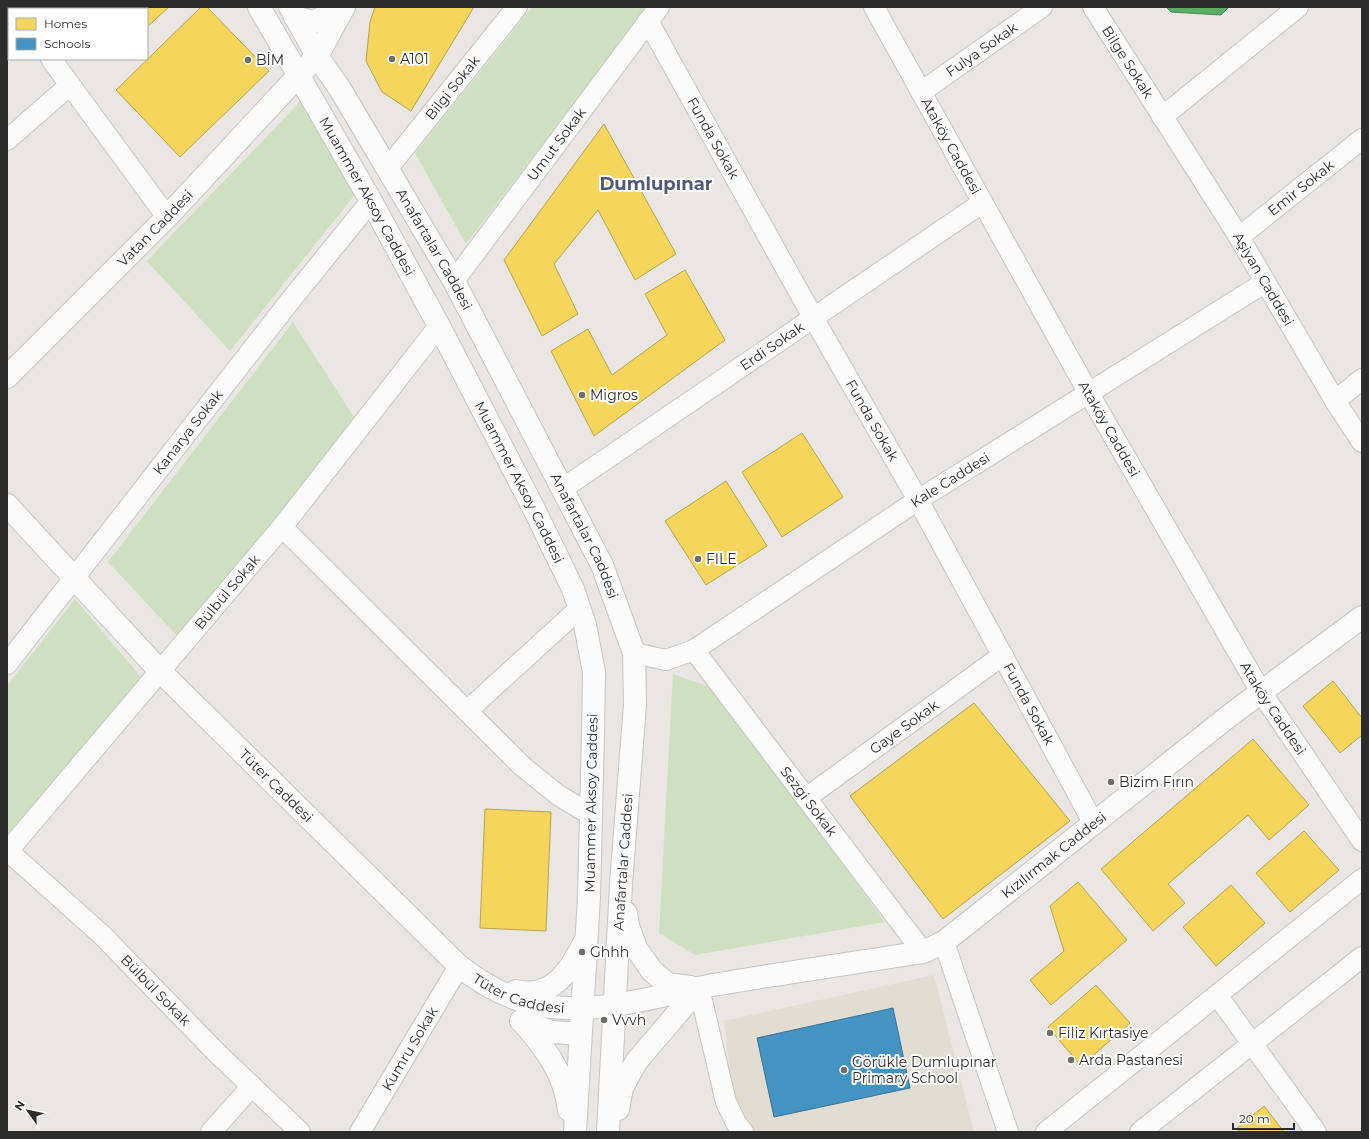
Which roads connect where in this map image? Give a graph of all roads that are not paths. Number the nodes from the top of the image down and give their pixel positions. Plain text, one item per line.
1 (259, 7) edge
2 (335, 7) edge
3 (344, 7) edge
4 (517, 7) edge
5 (874, 7) edge
6 (1042, 7) edge
7 (1093, 7) edge
8 (1298, 7) edge
9 (292, 12) edge
10 (654, 14) edge
11 (317, 56) junction
12 (52, 60) edge
13 (299, 75) junction
14 (70, 85) junction
15 (921, 92) junction
16 (1162, 117) junction
17 (1362, 139) edge
18 (7, 140) edge
19 (388, 168) junction
20 (371, 201) junction
21 (982, 204) junction
22 (167, 216) junction
23 (1239, 237) junction
24 (454, 281) junction
25 (1264, 283) junction
26 (814, 319) junction
27 (439, 326) junction
28 (7, 377) edge
29 (1362, 379) edge
30 (1088, 392) junction
31 (1335, 401) junction
32 (1362, 442) edge
33 (562, 488) junction
34 (918, 500) junction
35 (7, 505) edge
36 (282, 527) junction
37 (73, 578) junction
38 (580, 608) junction
39 (1362, 617) edge
40 (694, 650) junction
41 (634, 654) junction
42 (1003, 655) junction
43 (7, 664) edge
44 (160, 671) junction
45 (1261, 692) junction
46 (467, 711) junction
47 (806, 798) junction
48 (591, 815) junction
49 (1093, 822) junction
50 (1362, 841) edge
51 (7, 852) edge
52 (1362, 879) edge
53 (621, 884) junction
54 (586, 939) junction
55 (944, 942) junction
56 (923, 952) junction
57 (1362, 957) edge
58 (459, 966) junction
59 (478, 981) junction
60 (699, 988) junction
61 (1217, 995) junction
62 (615, 1005) junction
63 (582, 1008) junction
64 (522, 1021) junction
65 (580, 1034) junction
66 (1253, 1043) junction
67 (252, 1086) junction
68 (212, 1132) edge
69 (300, 1132) edge
70 (360, 1132) edge
71 (574, 1132) edge
72 (608, 1132) edge
73 (614, 1132) edge
74 (743, 1132) edge
75 (1008, 1132) edge
76 (1046, 1132) edge
77 (1140, 1132) edge
78 (1316, 1132) edge

1 - 13 street, Muammer Aksoy Caddesi
2 - 9 street
3 - 11 street, Vatan Caddesi
4 - 19 street, Bilgi Sokak
5 - 15 street, Ataköy Caddesi
6 - 15 street, Fulya Sokak
7 - 16 street, Bilge Sokak
8 - 16 street
9 - 11 street, Anafartalar Caddesi
10 - 24 street, Umut Sokak
10 - 26 street, Funda Sokak
11 - 13 street, Vatan Caddesi
11 - 19 street, Anafartalar Caddesi
12 - 14 street
13 - 20 street, Muammer Aksoy Caddesi
13 - 22 street, Vatan Caddesi
14 - 18 street
14 - 22 street
15 - 21 street, Ataköy Caddesi
16 - 23 street, Aşiyan Caddesi
17 - 23 street, Emir Sokak
19 - 24 street, Anafartalar Caddesi
20 - 27 street, Muammer Aksoy Caddesi
20 - 37 street, Kanarya Sokak
21 - 26 street, Erdi Sokak
21 - 30 street, Ataköy Caddesi
22 - 28 street, Vatan Caddesi
23 - 25 street, Aşiyan Caddesi
24 - 33 street, Anafartalar Caddesi
25 - 30 street, Kale Caddesi
25 - 31 street, Aşiyan Caddesi
26 - 33 street, Erdi Sokak
26 - 34 street, Funda Sokak
27 - 36 street, Bülbül Sokak
27 - 38 street, Muammer Aksoy Caddesi
29 - 31 street
30 - 34 street, Kale Caddesi
30 - 45 street, Ataköy Caddesi
31 - 32 street, Aşiyan Caddesi
33 - 41 street, Anafartalar Caddesi
34 - 40 street, Kale Caddesi
34 - 42 street, Funda Sokak
35 - 37 street, Tüter Caddesi
36 - 44 street, Bülbül Sokak
36 - 46 street
37 - 43 street, Kanarya Sokak
37 - 44 street, Tüter Caddesi
38 - 46 street
38 - 48 street, Muammer Aksoy Caddesi
39 - 45 street, Kızılırmak Caddesi
40 - 41 street, Kale Caddesi
40 - 47 street, Sezgi Sokak
41 - 53 street, Anafartalar Caddesi
42 - 47 street, Gaye Sokak
42 - 49 street, Funda Sokak
44 - 51 street, Bülbül Sokak
44 - 58 street, Tüter Caddesi
45 - 49 street, Kızılırmak Caddesi
45 - 50 street, Ataköy Caddesi
46 - 48 street
47 - 56 street, Sezgi Sokak
48 - 54 street, Muammer Aksoy Caddesi
49 - 55 street, Kızılırmak Caddesi
51 - 67 street, Bülbül Sokak
52 - 61 street
53 - 60 street
53 - 62 street, Anafartalar Caddesi
54 - 59 street
54 - 63 street, Muammer Aksoy Caddesi
55 - 56 street, Kızılırmak Caddesi
55 - 75 street
56 - 60 street, Kızılırmak Caddesi
57 - 66 street
58 - 59 street, Tüter Caddesi
58 - 70 street, Kumru Sokak
59 - 63 street, Tüter Caddesi
59 - 64 street
60 - 62 street, Tüter Caddesi
60 - 73 street
60 - 74 street
61 - 66 street
61 - 76 street
62 - 63 street, Tüter Caddesi
62 - 72 street, Anafartalar Caddesi
63 - 65 street
64 - 65 street
64 - 71 street
65 - 71 street
66 - 77 street
66 - 78 street
67 - 68 street
67 - 69 street, Bülbül Sokak

